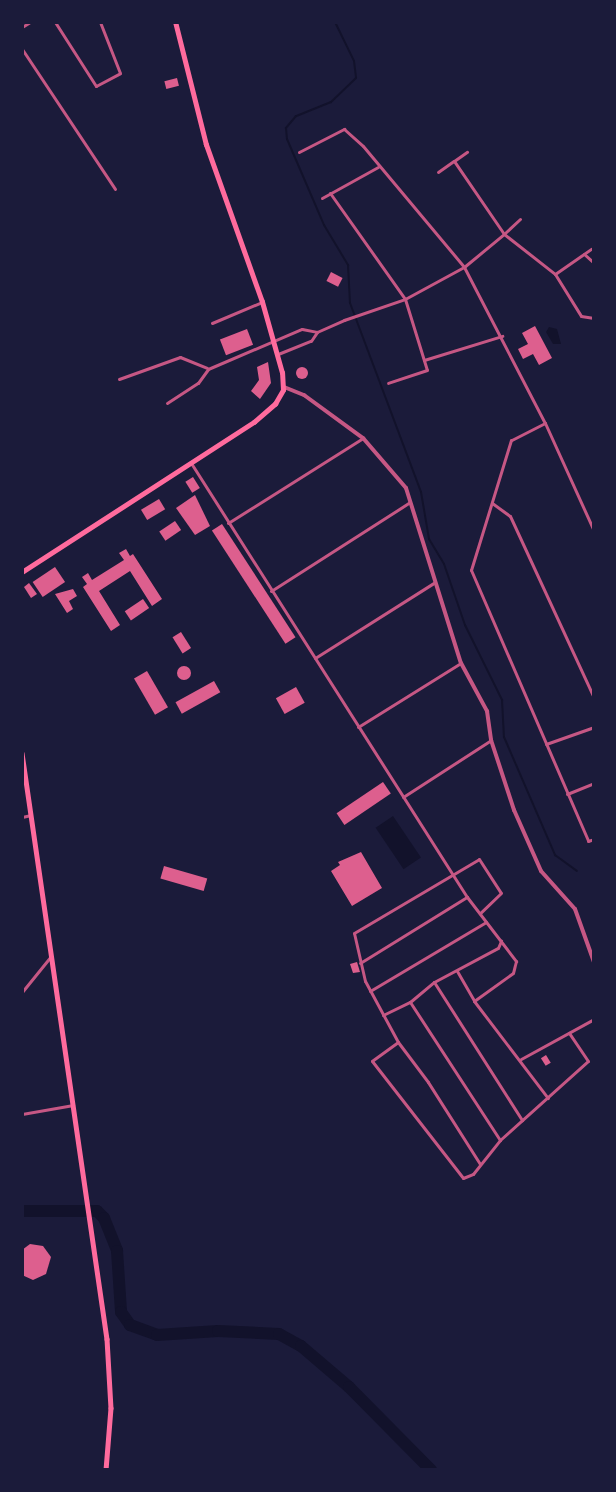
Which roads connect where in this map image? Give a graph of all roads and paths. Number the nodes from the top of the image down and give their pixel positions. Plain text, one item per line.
1 (30, 22) edge
2 (55, 22) edge
3 (100, 22) edge
4 (176, 22) edge
5 (22, 27) edge
6 (22, 49) edge
7 (299, 152) dead end
8 (467, 152) dead end
9 (454, 161) junction
10 (378, 168) junction
11 (438, 172) dead end
12 (115, 189) dead end
13 (330, 193) junction
14 (322, 198) dead end
15 (520, 219) dead end
16 (504, 234) junction
17 (591, 249) dead end
18 (584, 254) junction
19 (594, 263) edge
20 (464, 267) junction
21 (555, 274) junction
22 (405, 299) junction
23 (262, 302) junction
24 (594, 318) edge
25 (212, 323) dead end
26 (317, 332) junction
27 (502, 336) junction
28 (274, 340) junction
29 (278, 354) junction
30 (424, 360) junction
31 (208, 369) junction
32 (119, 379) dead end
33 (388, 383) dead end
34 (284, 387) junction
35 (167, 403) dead end
36 (546, 423) junction
37 (363, 438) junction
38 (191, 463) junction
39 (411, 501) junction
40 (491, 503) junction
41 (228, 523) junction
42 (594, 531) edge
43 (22, 572) edge
44 (435, 582) junction
45 (271, 591) junction
46 (315, 658) junction
47 (461, 663) junction
48 (594, 698) edge
49 (358, 727) junction
50 (594, 727) edge
51 (491, 740) junction
52 (546, 744) junction
53 (22, 753) edge
54 (594, 783) edge
55 (567, 794) junction
56 (403, 797) junction
57 (31, 815) junction
58 (22, 817) edge
59 (594, 839) edge
60 (453, 873) junction
61 (467, 897) junction
62 (480, 913) junction
63 (486, 922) junction
64 (501, 941) junction
65 (52, 955) junction
66 (594, 962) edge
67 (360, 963) junction
68 (457, 971) junction
69 (434, 982) junction
70 (370, 991) junction
71 (22, 992) edge
72 (474, 1001) junction
73 (410, 1002) junction
74 (383, 1015) junction
75 (594, 1019) edge
76 (569, 1033) junction
77 (398, 1042) junction
78 (521, 1059) junction
79 (548, 1098) junction
80 (73, 1105) junction
81 (22, 1114) edge
82 (522, 1120) junction
83 (500, 1140) junction
84 (480, 1164) junction
85 (106, 1470) edge

1 - 5 street
2 - 3 street
4 - 23 main road
6 - 12 street
7 - 10 street
8 - 9 street
9 - 11 street
9 - 16 street
10 - 13 street
10 - 20 street
13 - 14 street
13 - 22 street
15 - 16 street
16 - 20 street
16 - 21 street
17 - 18 street
18 - 19 street
18 - 21 street
20 - 22 street
20 - 27 street
21 - 24 street
22 - 26 street
22 - 30 street
23 - 25 street
23 - 28 main road
26 - 28 street
26 - 29 street
27 - 30 street
27 - 36 street
28 - 29 main road
28 - 31 street
29 - 34 main road
30 - 33 street
31 - 32 street
31 - 35 street
34 - 37 street
34 - 38 main road
36 - 40 street
36 - 42 street
37 - 39 street
37 - 41 street
38 - 41 street
38 - 43 main road
39 - 44 street
39 - 45 street
40 - 48 street
40 - 52 street
41 - 45 street
44 - 46 street
44 - 47 street
45 - 46 street
46 - 49 street
47 - 49 street
47 - 51 street
49 - 56 street
50 - 52 street
51 - 56 street
51 - 66 street
52 - 55 street
53 - 57 main road
54 - 55 street
55 - 59 street
56 - 60 street
57 - 58 street
57 - 65 main road
60 - 61 street
60 - 62 street
60 - 67 street
61 - 62 street
61 - 67 street
62 - 63 street
63 - 64 street
63 - 70 street
64 - 68 street
64 - 72 street
65 - 71 street
65 - 80 main road
67 - 70 street
68 - 69 street
68 - 72 street
69 - 73 street
69 - 82 street
70 - 74 street
72 - 78 street
73 - 74 street
73 - 83 street
74 - 77 street
75 - 76 street
76 - 78 street
76 - 79 street
77 - 84 street
77 - 84 street
78 - 79 street
79 - 82 street
80 - 81 street
80 - 85 main road
82 - 83 street
83 - 84 street

